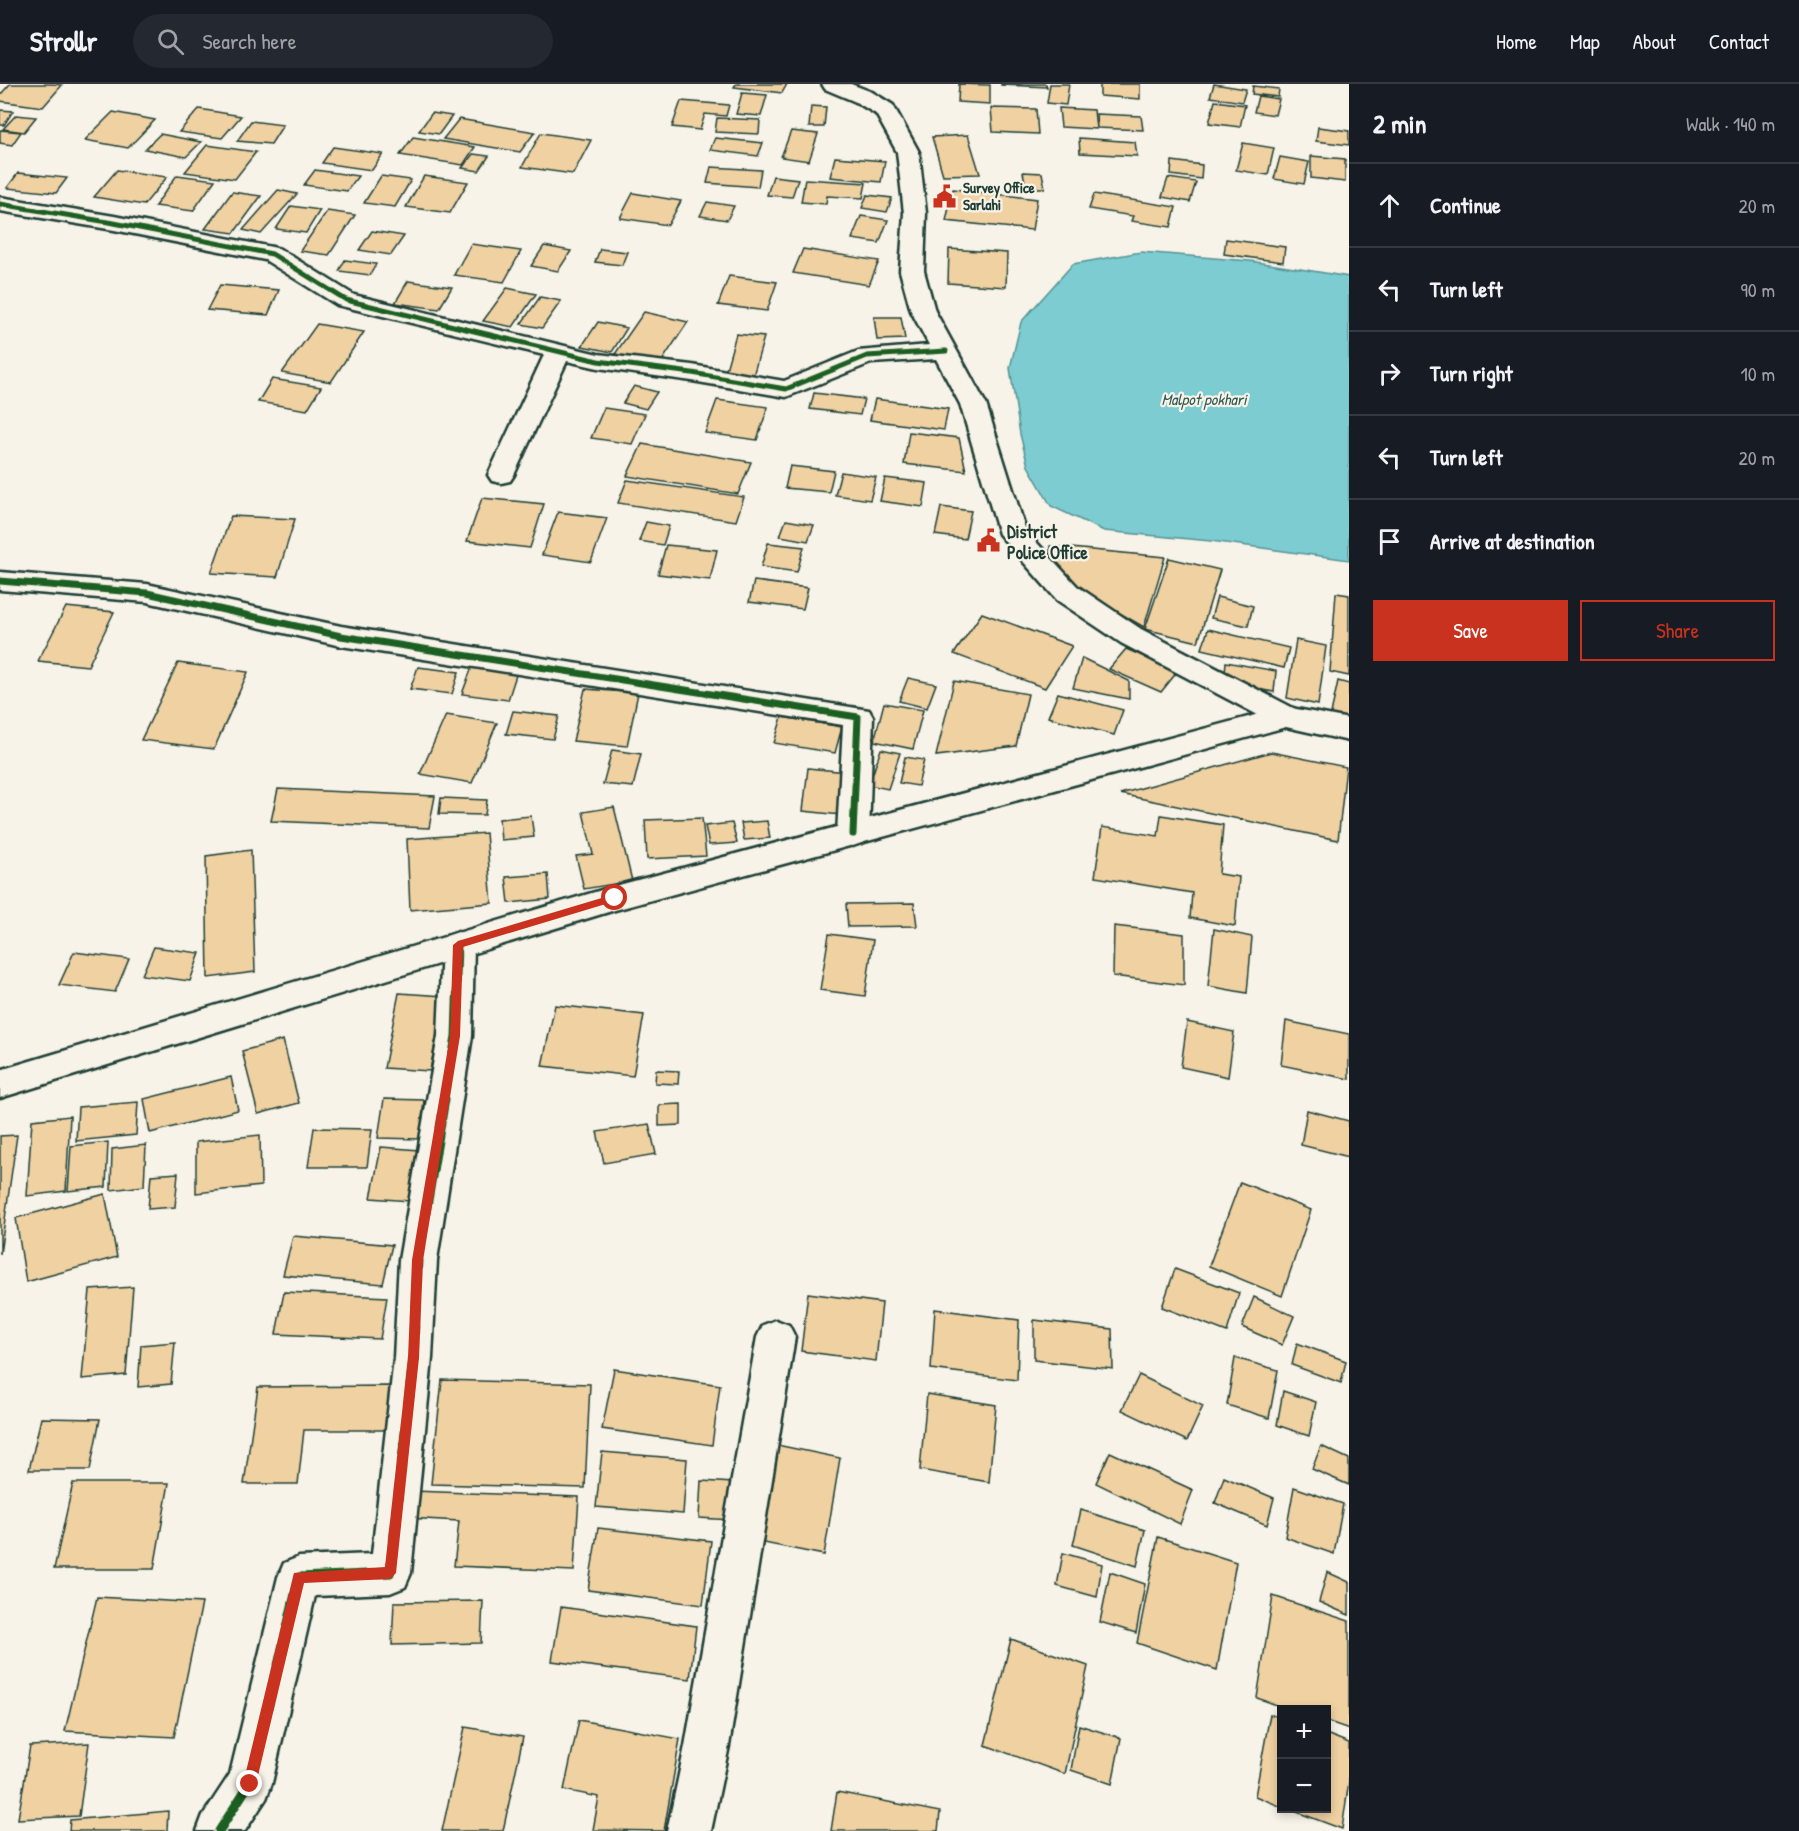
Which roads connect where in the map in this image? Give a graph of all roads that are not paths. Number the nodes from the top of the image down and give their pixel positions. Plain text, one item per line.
1 (833, 84) edge
2 (870, 90) edge
3 (0, 204) edge
4 (559, 351) junction
5 (946, 351) junction
6 (501, 475) dead end
7 (0, 581) edge
8 (1286, 717) junction
9 (1349, 730) edge
10 (853, 834) junction
11 (458, 945) junction
12 (0, 1084) edge
13 (776, 1337) dead end
14 (219, 1831) edge
15 (689, 1831) edge

1 - 2 street
2 - 5 street
3 - 4 street
4 - 5 street
4 - 6 street
5 - 8 street
7 - 10 street
8 - 9 street
8 - 10 street
10 - 11 street
11 - 12 street
11 - 14 street
13 - 15 street

